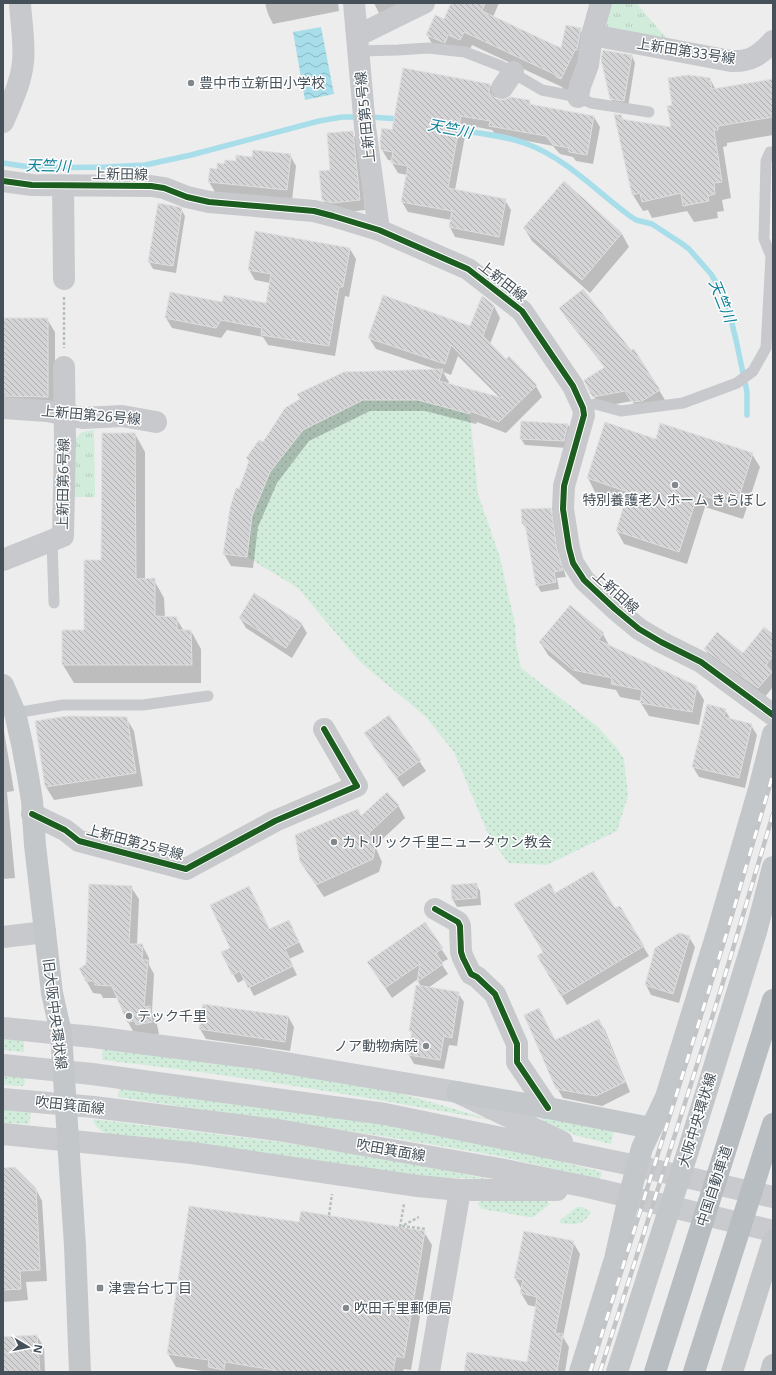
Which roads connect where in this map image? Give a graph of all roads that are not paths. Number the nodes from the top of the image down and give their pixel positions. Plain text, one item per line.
1 (20, 3) edge
2 (354, 3) edge
3 (424, 3) edge
4 (601, 3) edge
5 (592, 35) junction
6 (773, 40) edge
7 (358, 43) junction
8 (578, 97) junction
9 (649, 112) dead end
10 (3, 122) edge
11 (773, 152) edge
12 (3, 181) edge
13 (63, 186) junction
14 (379, 230) junction
15 (64, 279) dead end
16 (64, 357) road end
17 (3, 408) edge
18 (583, 408) junction
19 (64, 414) junction
20 (156, 422) dead end
21 (52, 540) junction
22 (3, 560) edge
23 (54, 603) dead end
24 (3, 685) edge
25 (208, 696) dead end
26 (14, 713) junction
27 (773, 715) edge
28 (324, 729) dead end
29 (773, 734) edge
30 (32, 814) junction
31 (773, 867) edge
32 (435, 909) dead end
33 (45, 932) junction
34 (3, 937) edge
35 (773, 1000) edge
36 (3, 1028) edge
37 (61, 1033) junction
38 (3, 1065) edge
39 (457, 1092) junction
40 (3, 1099) edge
41 (548, 1108) junction
42 (773, 1124) edge
43 (651, 1128) junction
44 (3, 1134) edge
45 (68, 1140) junction
46 (593, 1157) junction
47 (637, 1166) junction
48 (592, 1188) junction
49 (460, 1190) junction
50 (773, 1197) edge
51 (638, 1199) junction
52 (773, 1231) edge
53 (773, 1241) edge
54 (773, 1365) edge
55 (80, 1372) edge
56 (429, 1372) edge
57 (580, 1372) edge
58 (617, 1372) edge
59 (655, 1372) edge
60 (694, 1372) edge
61 (732, 1372) edge
62 (771, 1372) edge

1 - 10 street
2 - 7 street, 上新田第5号線
3 - 7 street
4 - 5 street
5 - 6 street, 上新田第33号線
5 - 8 street
7 - 8 lane
7 - 14 street, 上新田第5号線
8 - 9 lane
11 - 18 lane
12 - 13 street, 上新田線
13 - 14 street, 上新田線
13 - 15 street
14 - 18 street, 上新田線
16 - 19 street, 上新田第6号線
17 - 19 street, 上新田第26号線
18 - 27 street, 上新田線
19 - 20 street, 上新田第26号線
19 - 21 street, 上新田第6号線
21 - 22 street, 上新田第6号線
21 - 23 lane
24 - 26 main road, 旧大阪中央環状線
25 - 26 lane
26 - 30 main road, 旧大阪中央環状線
28 - 30 street, 上新田第25号線
29 - 43 main road
30 - 33 main road, 旧大阪中央環状線
31 - 58 main road, 大阪中央環状線
32 - 41 street
33 - 34 street
33 - 37 main road, 旧大阪中央環状線
35 - 59 highway, 中国自動車道
36 - 37 main road
37 - 39 main road
37 - 45 main road, 旧大阪中央環状線
38 - 46 main road
39 - 41 main road
39 - 46 main road
40 - 48 main road, 吹田箕面線
41 - 43 main road
42 - 60 highway
43 - 47 main road
44 - 45 main road
45 - 49 main road
45 - 55 main road, 旧大阪中央環状線
46 - 47 main road
47 - 50 main road
47 - 51 main road
48 - 49 main road
48 - 51 main road, 吹田箕面線
49 - 56 street
51 - 52 main road, 吹田箕面線
51 - 57 main road
53 - 61 main road
54 - 62 main road

